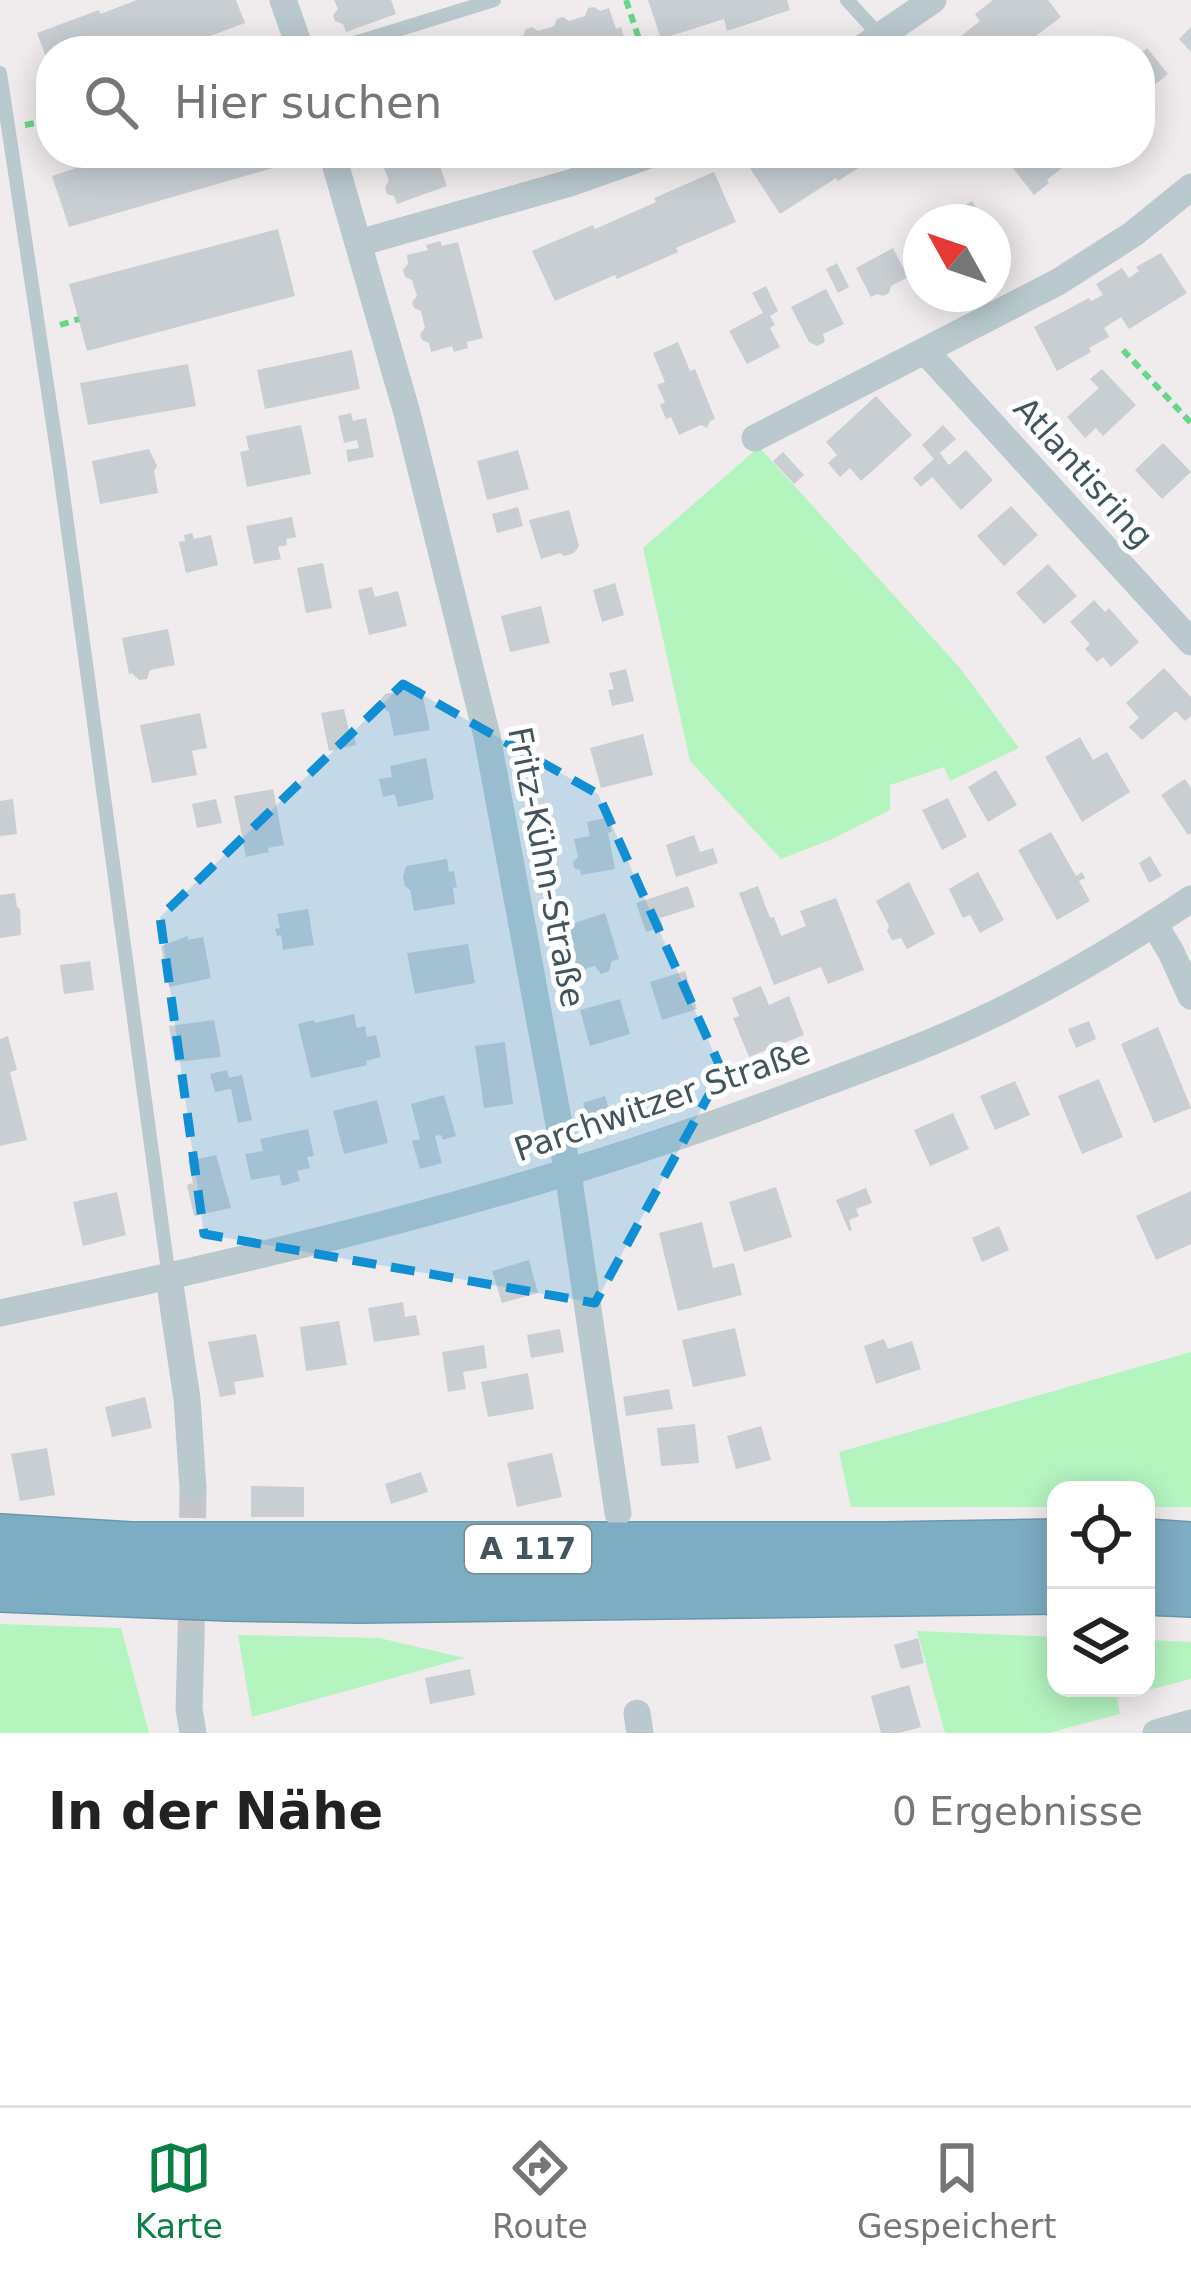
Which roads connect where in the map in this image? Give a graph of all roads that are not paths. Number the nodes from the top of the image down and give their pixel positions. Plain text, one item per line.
1 (283, 0) edge
2 (494, 0) edge
3 (848, 0) edge
4 (933, 0) edge
5 (296, 36) edge
6 (378, 36) edge
7 (866, 36) edge
8 (881, 36) edge
9 (0, 73) edge
10 (336, 168) edge
11 (612, 168) edge
12 (1191, 188) edge
13 (359, 243) junction
14 (925, 351) junction
15 (755, 438) dead end
16 (1191, 642) edge
17 (1191, 899) edge
18 (1154, 923) junction
19 (1191, 996) edge
20 (568, 1173) junction
21 (169, 1277) junction
22 (0, 1313) edge
23 (193, 1488) tunnel mouth
24 (618, 1513) dead end
25 (0, 1540) edge
26 (1047, 1545) edge
27 (1155, 1545) edge
28 (1191, 1547) edge
29 (0, 1586) edge
30 (1047, 1588) edge
31 (1155, 1589) edge
32 (1191, 1591) edge
33 (191, 1641) tunnel mouth
34 (1191, 1723) edge
35 (193, 1733) edge
36 (1156, 1733) edge

1 - 5 street
2 - 6 lane
3 - 7 lane
4 - 8 street
9 - 21 lane
10 - 13 street, Fritz-Kühn-Straße
11 - 13 street
12 - 14 street
13 - 20 street, Fritz-Kühn-Straße
14 - 15 street
14 - 16 street, Atlantisring
17 - 18 street, Parchwitzer Straße
18 - 19 street
18 - 20 street, Parchwitzer Straße
20 - 21 street, Parchwitzer Straße
20 - 24 street, Fritz-Kühn-Straße
21 - 22 street, Parchwitzer Straße
21 - 23 street
25 - 26 highway, A 117
27 - 28 highway
29 - 30 highway, A 117
31 - 32 highway
33 - 35 street
34 - 36 street

